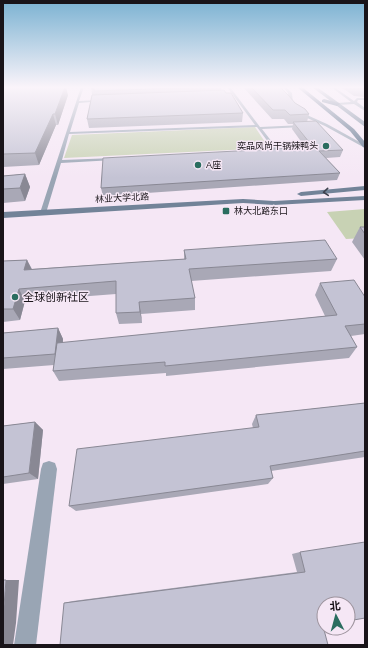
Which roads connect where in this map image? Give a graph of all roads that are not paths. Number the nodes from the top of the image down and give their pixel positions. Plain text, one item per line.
1 (72, 117) edge
2 (251, 117) edge
3 (309, 117) edge
4 (336, 117) edge
5 (344, 117) edge
6 (355, 117) edge
7 (312, 125) edge
8 (326, 125) junction
9 (365, 125) edge
10 (305, 126) edge
11 (258, 127) junction
12 (359, 129) dead end
13 (67, 133) junction
14 (365, 147) edge
15 (261, 151) edge
16 (121, 159) edge
17 (58, 162) junction
18 (365, 188) edge
19 (365, 198) edge
20 (242, 202) junction
21 (43, 213) junction
22 (3, 215) edge
23 (49, 469) dead end
24 (25, 645) edge

1 - 13 lane
2 - 11 lane
3 - 8 lane
4 - 14 main road
5 - 12 main road
6 - 9 street
7 - 8 lane
8 - 14 lane
10 - 11 lane
11 - 13 lane
11 - 15 lane
13 - 17 lane
16 - 17 lane
17 - 21 lane
18 -> 20 street, 林业大学北路
19 - 20 street, 林业大学北路
20 - 21 street, 林业大学北路
21 - 22 street, 林业大学北路
23 - 24 street

